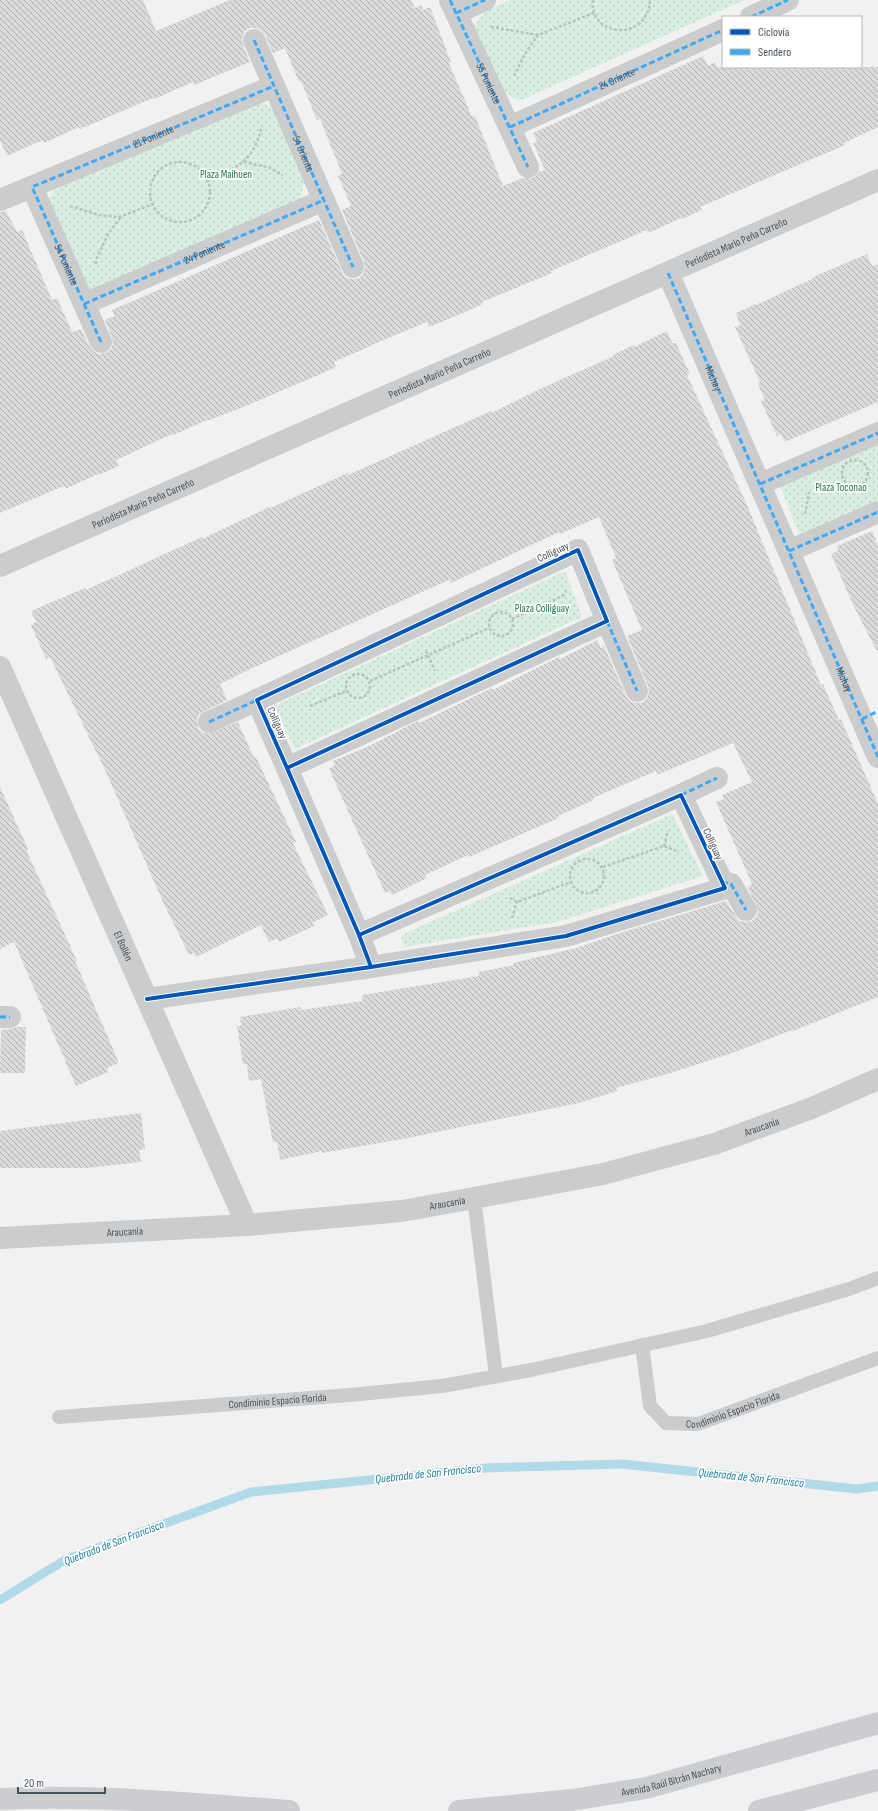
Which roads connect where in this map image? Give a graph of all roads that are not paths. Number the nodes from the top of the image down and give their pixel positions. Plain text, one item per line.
1 (484, 0) edge
2 (788, 0) edge
3 (455, 10) edge
4 (753, 16) edge
5 (722, 30) edge
6 (254, 40) dead end
7 (268, 88) junction
8 (507, 121) junction
9 (528, 167) dead end
10 (878, 180) edge
11 (32, 187) junction
12 (0, 200) edge
13 (324, 200) junction
14 (353, 267) dead end
15 (668, 272) junction
16 (88, 302) junction
17 (101, 342) dead end
18 (878, 433) edge
19 (760, 484) junction
20 (878, 512) edge
21 (789, 551) junction
22 (0, 566) edge
23 (608, 621) junction
24 (0, 667) edge
25 (637, 690) dead end
26 (257, 700) junction
27 (870, 715) edge
28 (209, 722) dead end
29 (878, 756) edge
30 (286, 768) junction
31 (717, 778) dead end
32 (681, 795) junction
33 (722, 882) junction
34 (746, 910) dead end
35 (359, 935) junction
36 (371, 967) junction
37 (147, 999) junction
38 (878, 1079) edge
39 (474, 1198) junction
40 (247, 1224) junction
41 (0, 1238) edge
42 (878, 1278) edge
43 (642, 1345) junction
44 (878, 1358) edge
45 (496, 1376) junction
46 (58, 1417) dead end
47 (878, 1723) edge
48 (878, 1780) edge
49 (0, 1799) edge
50 (289, 1811) edge
51 (459, 1811) edge
52 (759, 1811) edge

1 - 3 street
2 - 4 street
3 - 8 street, 55 Poniente
5 - 8 street, 24 Oriente
6 - 7 street, 54 Oriente
7 - 11 street, 21 Poniente
7 - 13 street, 54 Oriente
8 - 9 street, 55 Poniente
10 - 15 street, Periodista Mario Peña Carreño
11 - 12 street, 21 Poniente
11 - 16 street, 54 Poniente
13 - 14 street, 54 Oriente
13 - 16 street, 24 Poniente
15 - 19 street, Michay
15 - 22 street, Periodista Mario Peña Carreño
16 - 17 street, 54 Poniente
18 - 19 street
19 - 21 street, Michay
20 - 21 street
21 - 27 street, Michay
23 - 25 street, Colliguay
23 - 26 street, Colliguay
23 - 30 street
24 - 37 street, El Bollén
26 - 28 street, Colliguay
26 - 30 street, Colliguay
27 - 29 street, Michay
30 - 35 street, Colliguay
31 - 32 street
32 - 33 street, Colliguay
32 - 35 street
33 - 34 street
33 - 36 street
35 - 36 street, Colliguay
36 - 37 street
37 - 40 street, El Bollén
38 - 39 street, Araucanía
39 - 40 street, Araucanía
39 - 45 lane
40 - 41 street, Araucanía
42 - 43 lane, Condiminio Espacio Florida
43 - 44 lane, Condiminio Espacio Florida
43 - 45 lane, Condiminio Espacio Florida
45 - 46 lane, Condiminio Espacio Florida
47 - 51 street, Avenida Raúl Bitrán Nachary
48 - 52 street
49 - 50 street

